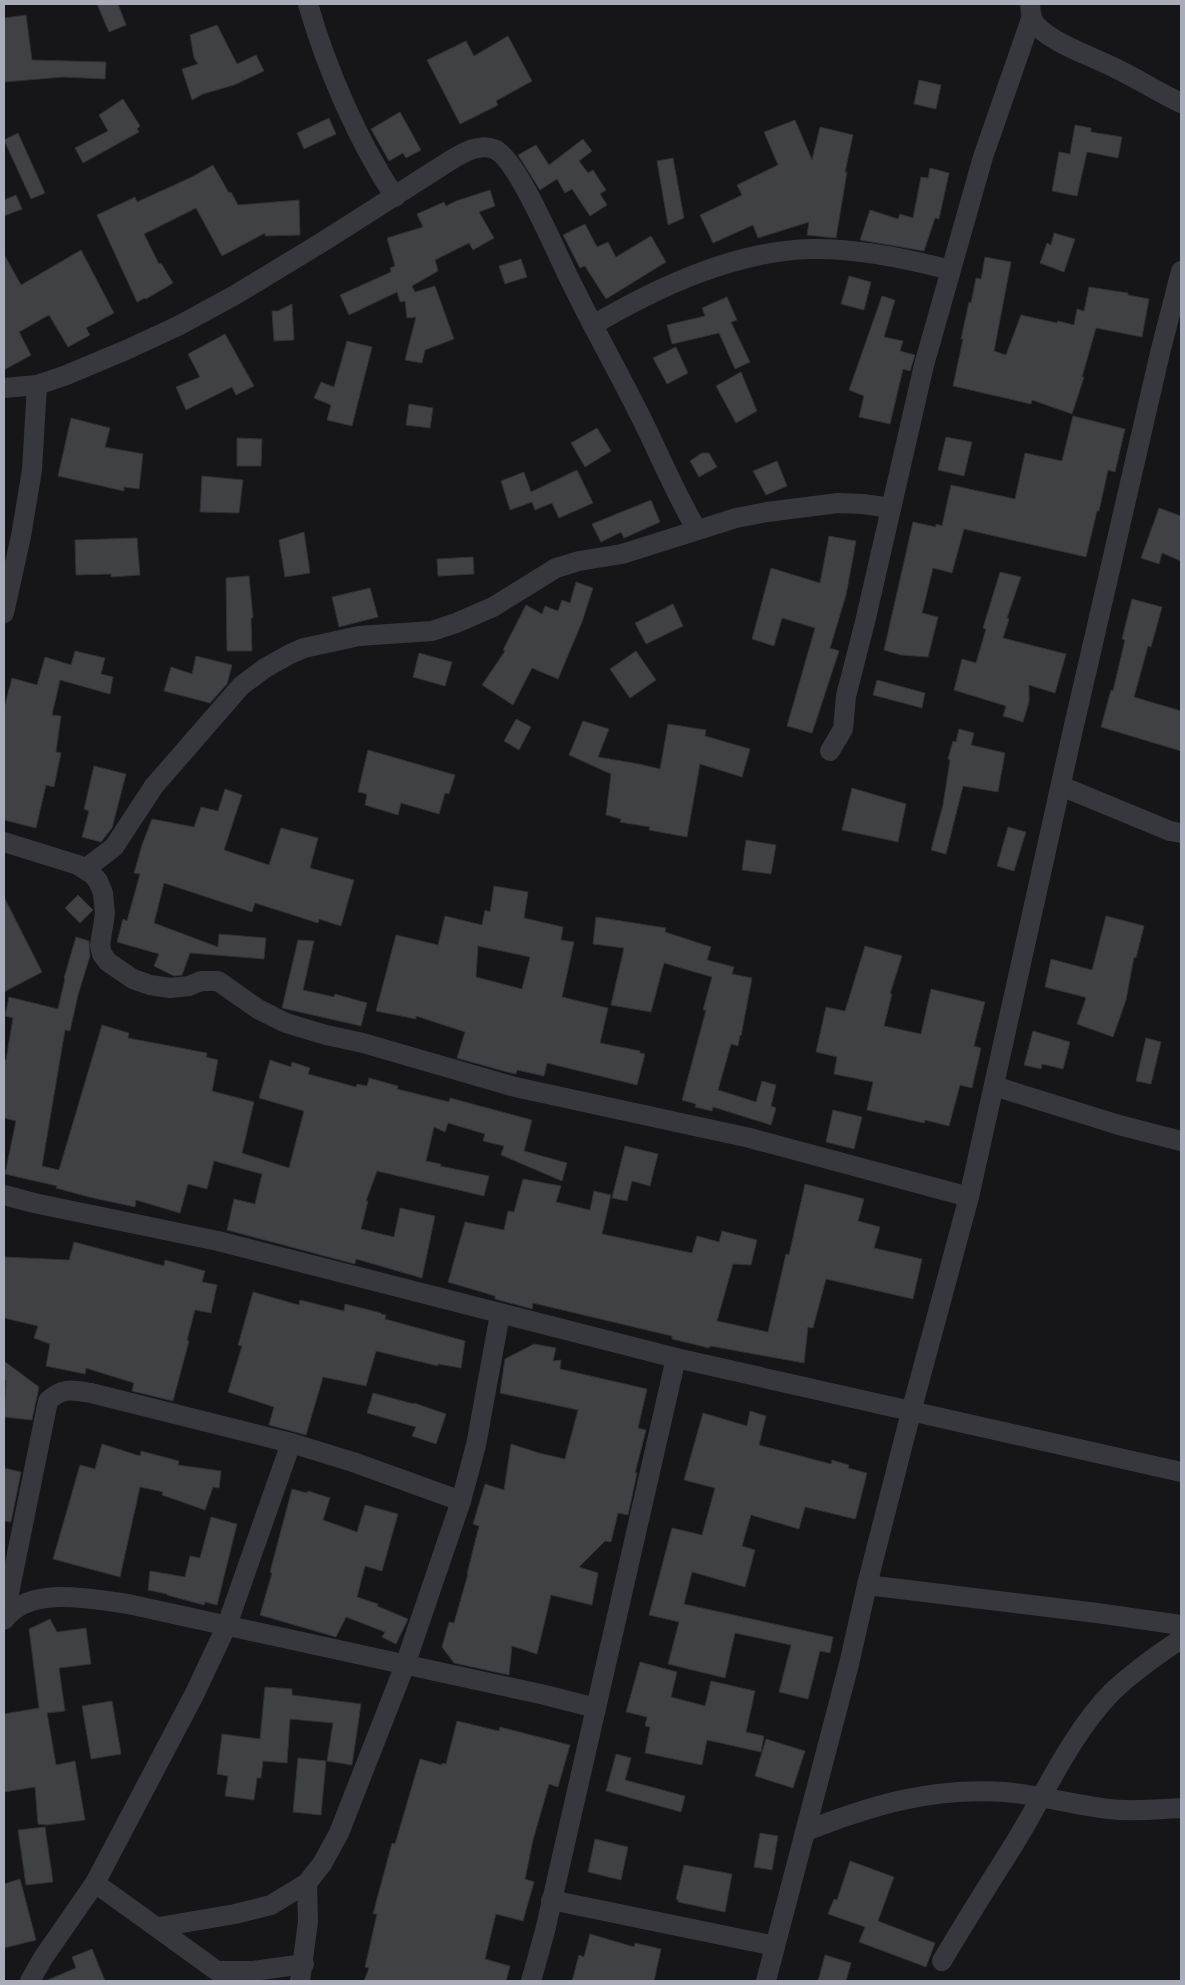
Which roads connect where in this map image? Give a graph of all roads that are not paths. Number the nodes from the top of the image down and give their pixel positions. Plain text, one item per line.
1 (308, 4) edge
2 (1030, 11) edge
3 (1181, 103) edge
4 (395, 197) junction
5 (950, 270) junction
6 (1181, 270) edge
7 (593, 325) junction
8 (38, 385) junction
9 (4, 388) edge
10 (891, 508) junction
11 (697, 530) junction
12 (4, 613) edge
13 (830, 751) dead end
14 (1062, 786) junction
15 (1181, 833) edge
16 (4, 842) edge
17 (85, 869) junction
18 (994, 1086) junction
19 (1181, 1141) edge
20 (4, 1195) edge
21 (969, 1197) junction
22 (500, 1314) junction
23 (676, 1358) junction
24 (911, 1412) junction
25 (290, 1443) junction
26 (1181, 1472) edge
27 (461, 1501) junction
28 (867, 1585) junction
29 (9, 1610) edge
30 (227, 1625) junction
31 (1181, 1625) edge
32 (1181, 1639) edge
33 (405, 1665) junction
34 (596, 1708) junction
35 (1040, 1798) junction
36 (1181, 1808) edge
37 (806, 1831) junction
38 (95, 1883) junction
39 (307, 1883) junction
40 (551, 1900) junction
41 (159, 1928) junction
42 (775, 1946) junction
43 (942, 1960) dead end
44 (302, 1973) edge
45 (225, 1976) edge
46 (30, 1981) edge
47 (531, 1981) edge
48 (766, 1981) edge

1 - 4 street
2 - 3 street
2 - 5 street
4 - 7 street
4 - 8 street
5 - 7 street
5 - 10 street
6 - 14 street
7 - 11 street
8 - 9 street
8 - 12 street
10 - 11 street
10 - 13 street
11 - 17 street
14 - 15 street
14 - 18 street
16 - 17 street
17 - 21 street
18 - 19 street
18 - 21 street
20 - 22 street
21 - 24 street
22 - 23 street
22 - 27 street
23 - 24 street
23 - 34 street
24 - 26 street
24 - 28 street
25 - 27 street
25 - 29 street
25 - 30 street
27 - 33 street
28 - 31 street
28 - 37 street
29 - 30 street
30 - 33 street
30 - 38 street
32 - 35 street
33 - 34 street
33 - 39 street
34 - 40 street
35 - 36 street
35 - 37 street
35 - 43 street
37 - 42 street
38 - 41 street
38 - 46 street
39 - 41 street
39 - 44 street
40 - 42 street
40 - 47 street
41 - 45 street
42 - 48 street
44 - 45 street

